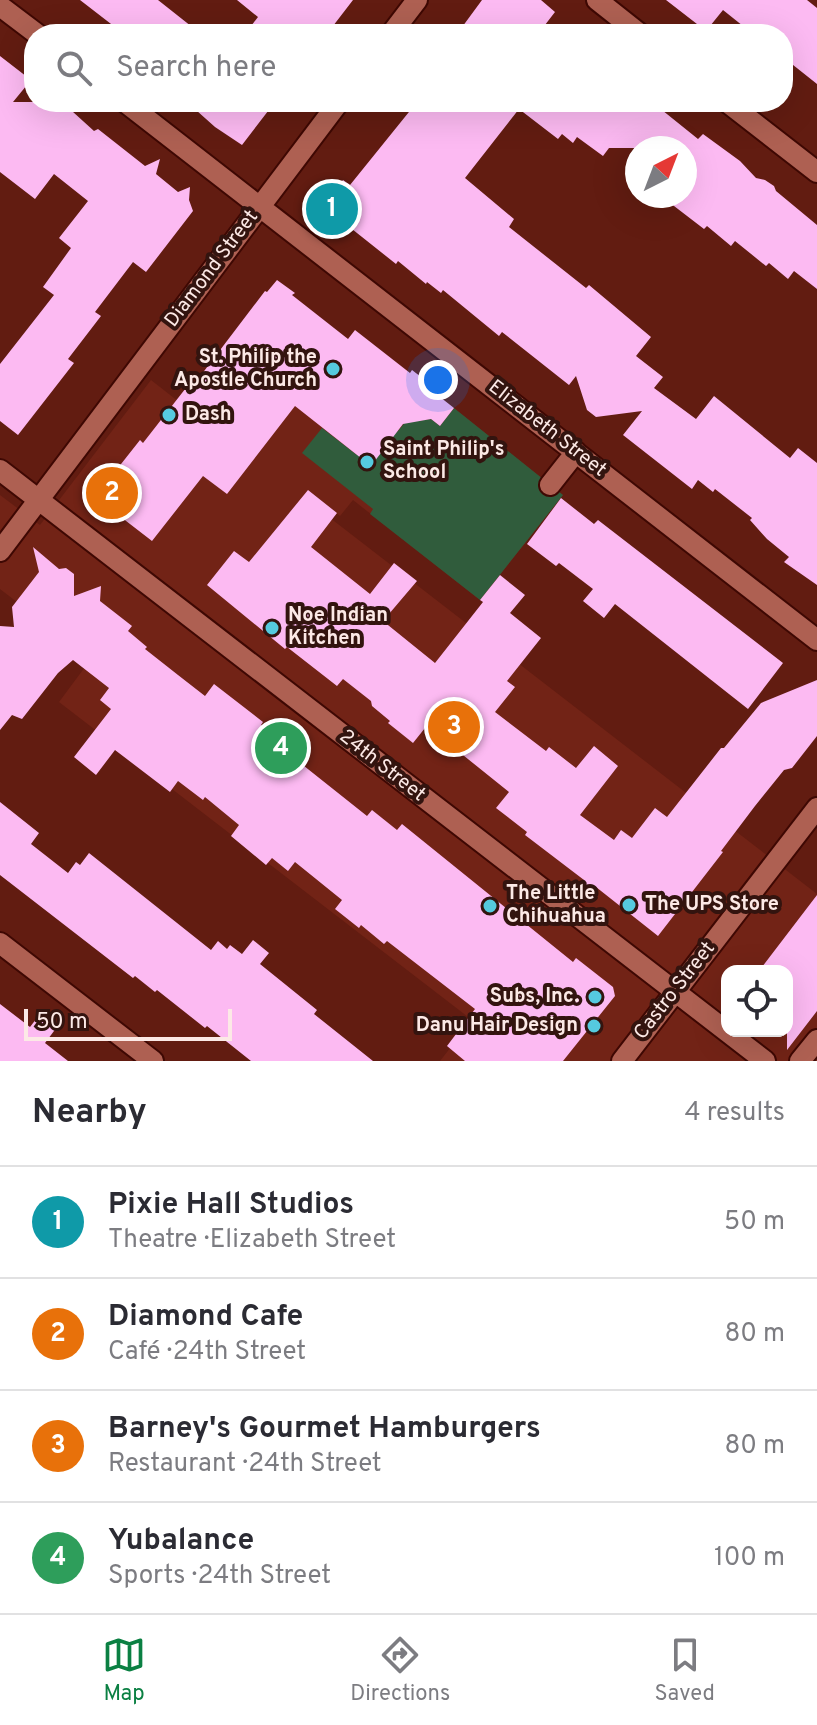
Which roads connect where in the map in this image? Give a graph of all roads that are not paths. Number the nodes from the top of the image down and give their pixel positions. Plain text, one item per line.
1 (417, 0) edge
2 (597, 0) edge
3 (0, 6) edge
4 (24, 24) edge
5 (399, 24) edge
6 (627, 24) edge
7 (138, 112) edge
8 (331, 112) edge
9 (740, 112) edge
10 (817, 172) edge
11 (259, 206) junction
12 (576, 452) junction
13 (0, 470) edge
14 (550, 485) dead end
15 (40, 501) junction
16 (0, 551) edge
17 (817, 640) edge
18 (817, 808) edge
19 (0, 943) edge
20 (675, 992) junction
21 (817, 1040) edge
22 (153, 1061) edge
23 (622, 1061) edge
24 (765, 1061) edge
25 (800, 1061) edge

1 - 5 street
2 - 6 street
3 - 4 street
7 - 11 street, Elizabeth Street
8 - 11 street, Diamond Street
9 - 10 street
11 - 12 street, Elizabeth Street
11 - 15 street, Diamond Street
12 - 14 street
12 - 17 street, Elizabeth Street
13 - 15 street, 24th Street
15 - 16 street, Diamond Street
15 - 20 street, 24th Street
18 - 20 street, Castro Street
19 - 22 street
20 - 23 street, Castro Street
20 - 24 street, 24th Street
21 - 25 street

